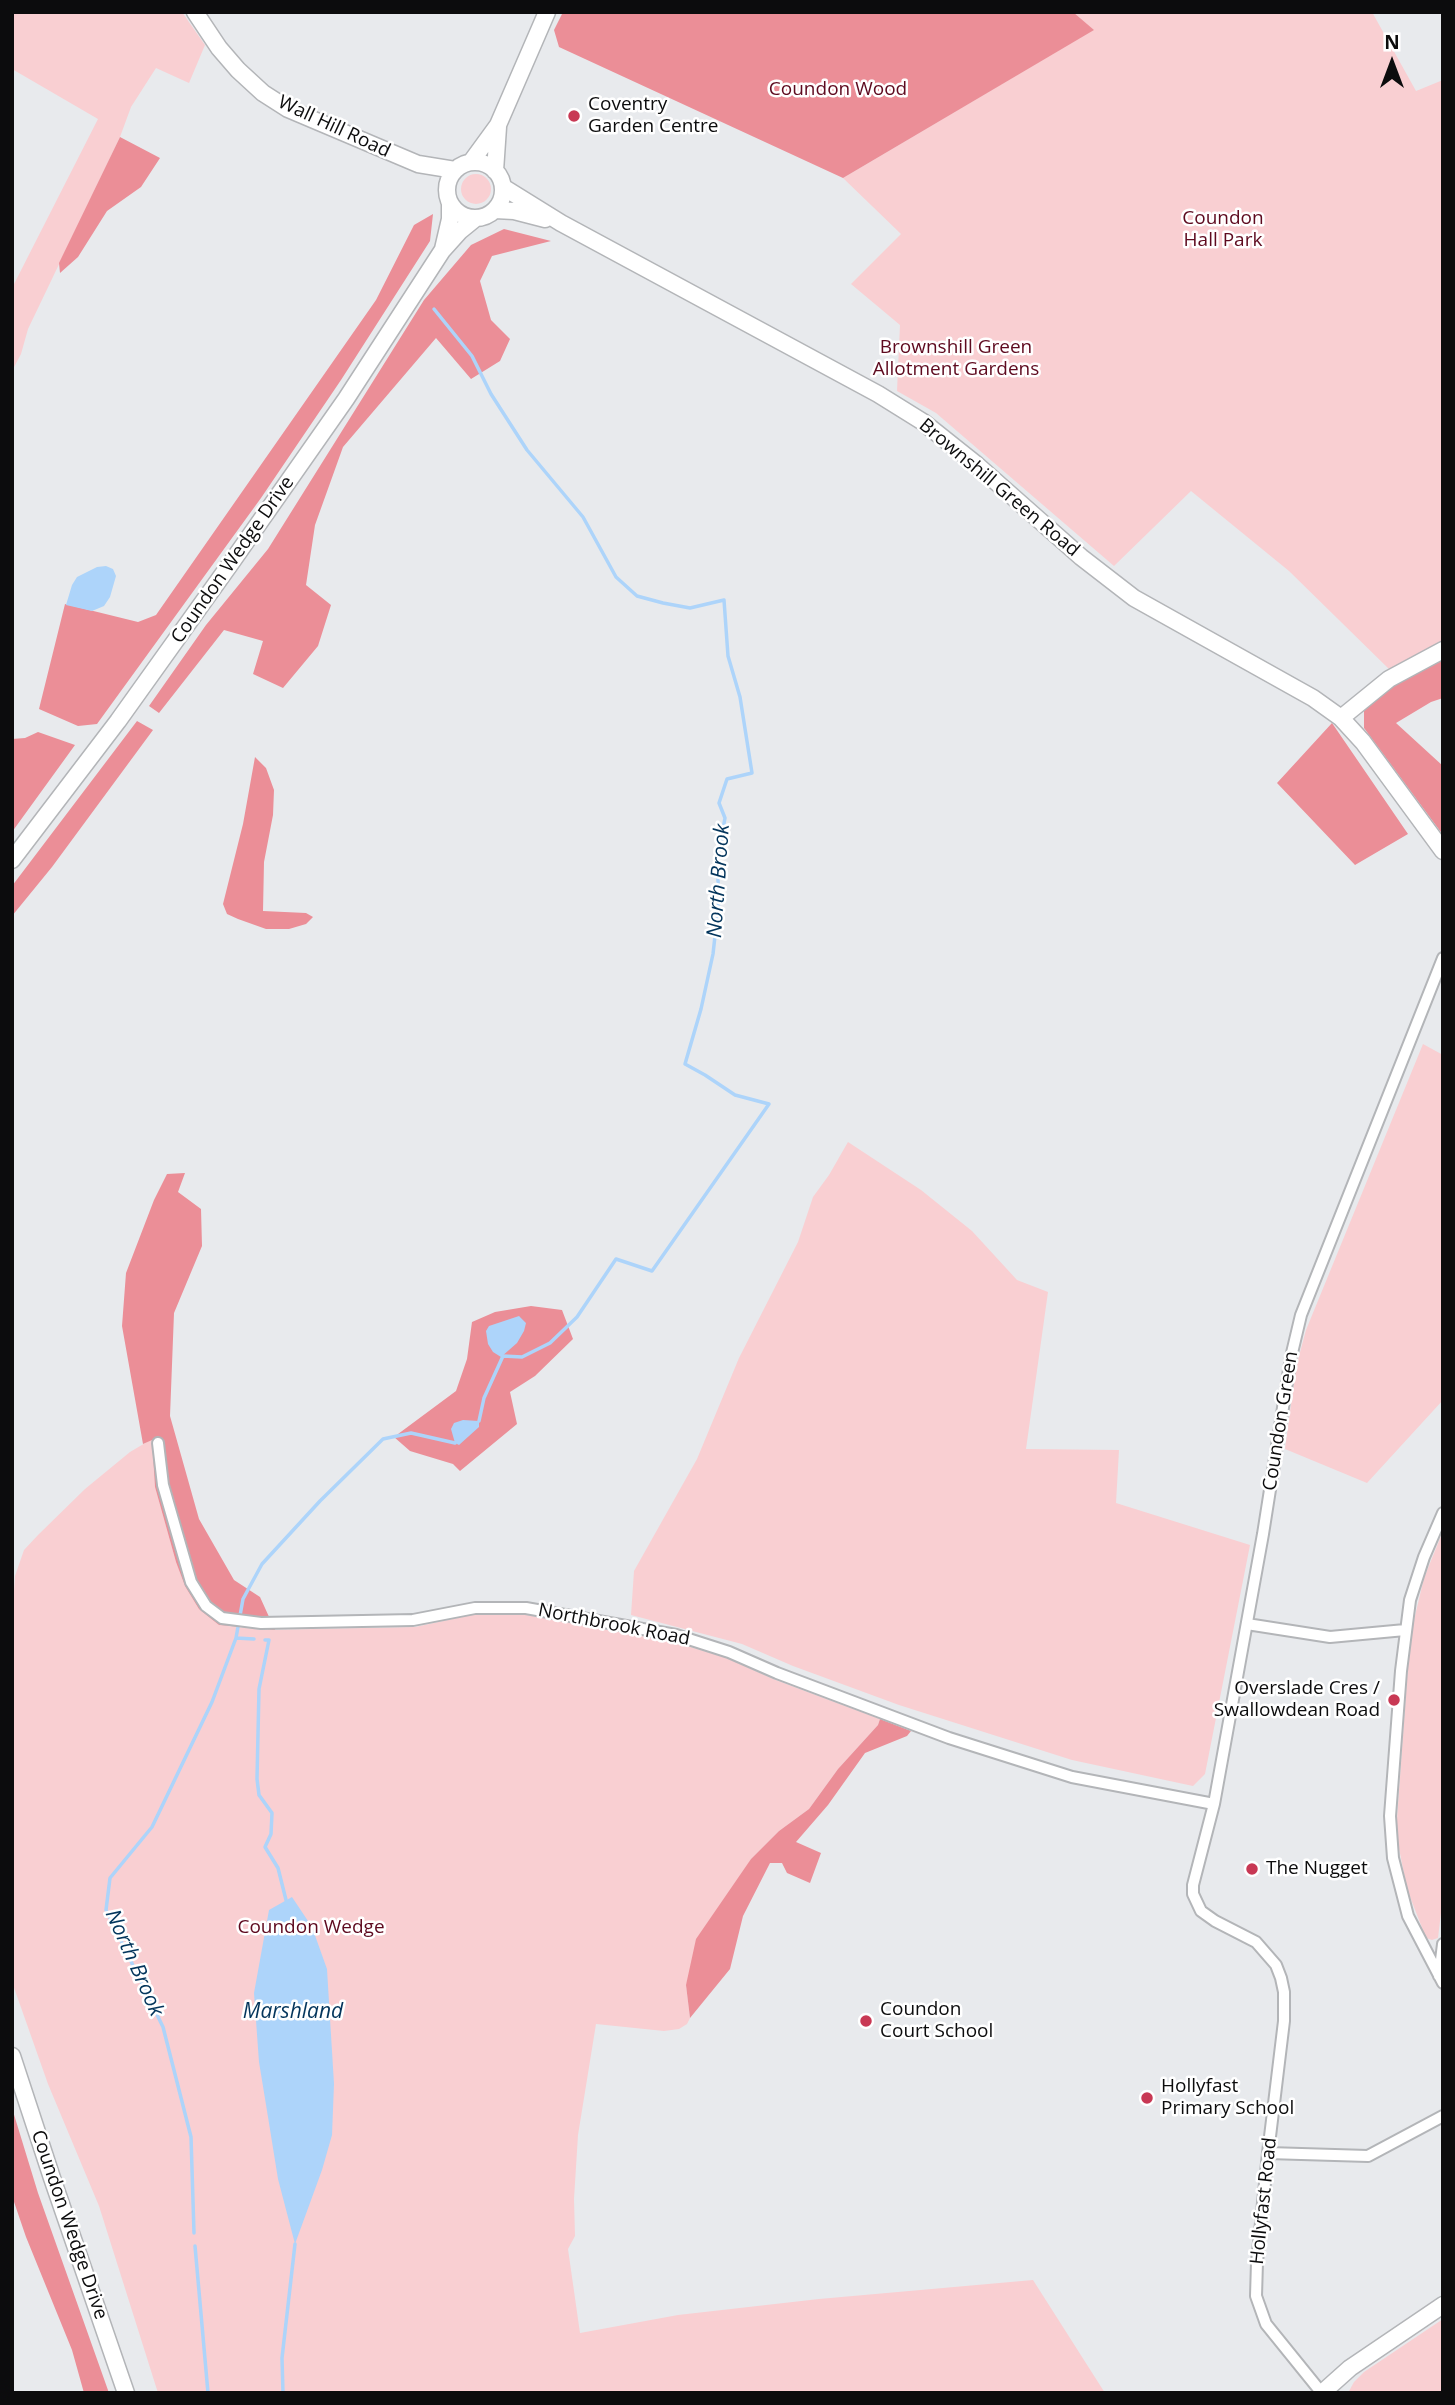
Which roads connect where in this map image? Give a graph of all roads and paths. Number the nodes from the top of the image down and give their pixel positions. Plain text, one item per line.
1 (195, 12) edge
2 (547, 12) edge
3 (498, 125) junction
4 (471, 162) junction
5 (426, 167) junction
6 (455, 170) junction
7 (495, 170) junction
8 (503, 187) junction
9 (449, 197) junction
10 (495, 210) junction
11 (476, 218) junction
12 (561, 222) junction
13 (442, 251) junction
14 (1443, 650) edge
15 (1340, 718) junction
16 (1443, 852) edge
17 (12, 860) edge
18 (1443, 958) edge
19 (158, 1443) dead end
20 (1443, 1513) edge
21 (1247, 1624) junction
22 (1405, 1630) junction
23 (1214, 1804) junction
24 (1196, 1904) joint
25 (1443, 1944) edge
26 (1441, 1980) edge
27 (12, 2056) edge
28 (1443, 2116) edge
29 (1268, 2153) junction
30 (1443, 2305) edge
31 (1322, 2392) edge
32 (126, 2393) edge

1 - 5 street, Wall Hill Road
2 - 3 street
3 - 4 street
3 - 7 street
4 - 6 street
4 - 7 street
5 - 6 street, Wall Hill Road
5 - 9 street, Wall Hill Road
6 - 9 street
7 - 8 street
8 - 10 street
8 - 12 street, Brownshill Green Road
9 - 11 street
9 - 13 street, Coundon Wedge Drive
10 - 11 street
10 - 12 street
11 - 13 street, Coundon Wedge Drive
12 - 15 street, Brownshill Green Road
13 - 17 street, Coundon Wedge Drive
14 - 15 street
15 - 16 street, Brownshill Green Road
18 - 21 street, Coundon Green
19 - 23 street, Northbrook Road
20 - 22 street
21 - 22 street
21 - 23 street, Coundon Green
22 - 26 street
23 - 24 street, Coundon Green
24 - 29 street, Hollyfast Road
25 - 26 street
27 - 32 street, Coundon Wedge Drive
28 - 29 street
29 - 31 street, Hollyfast Road
30 - 31 street

